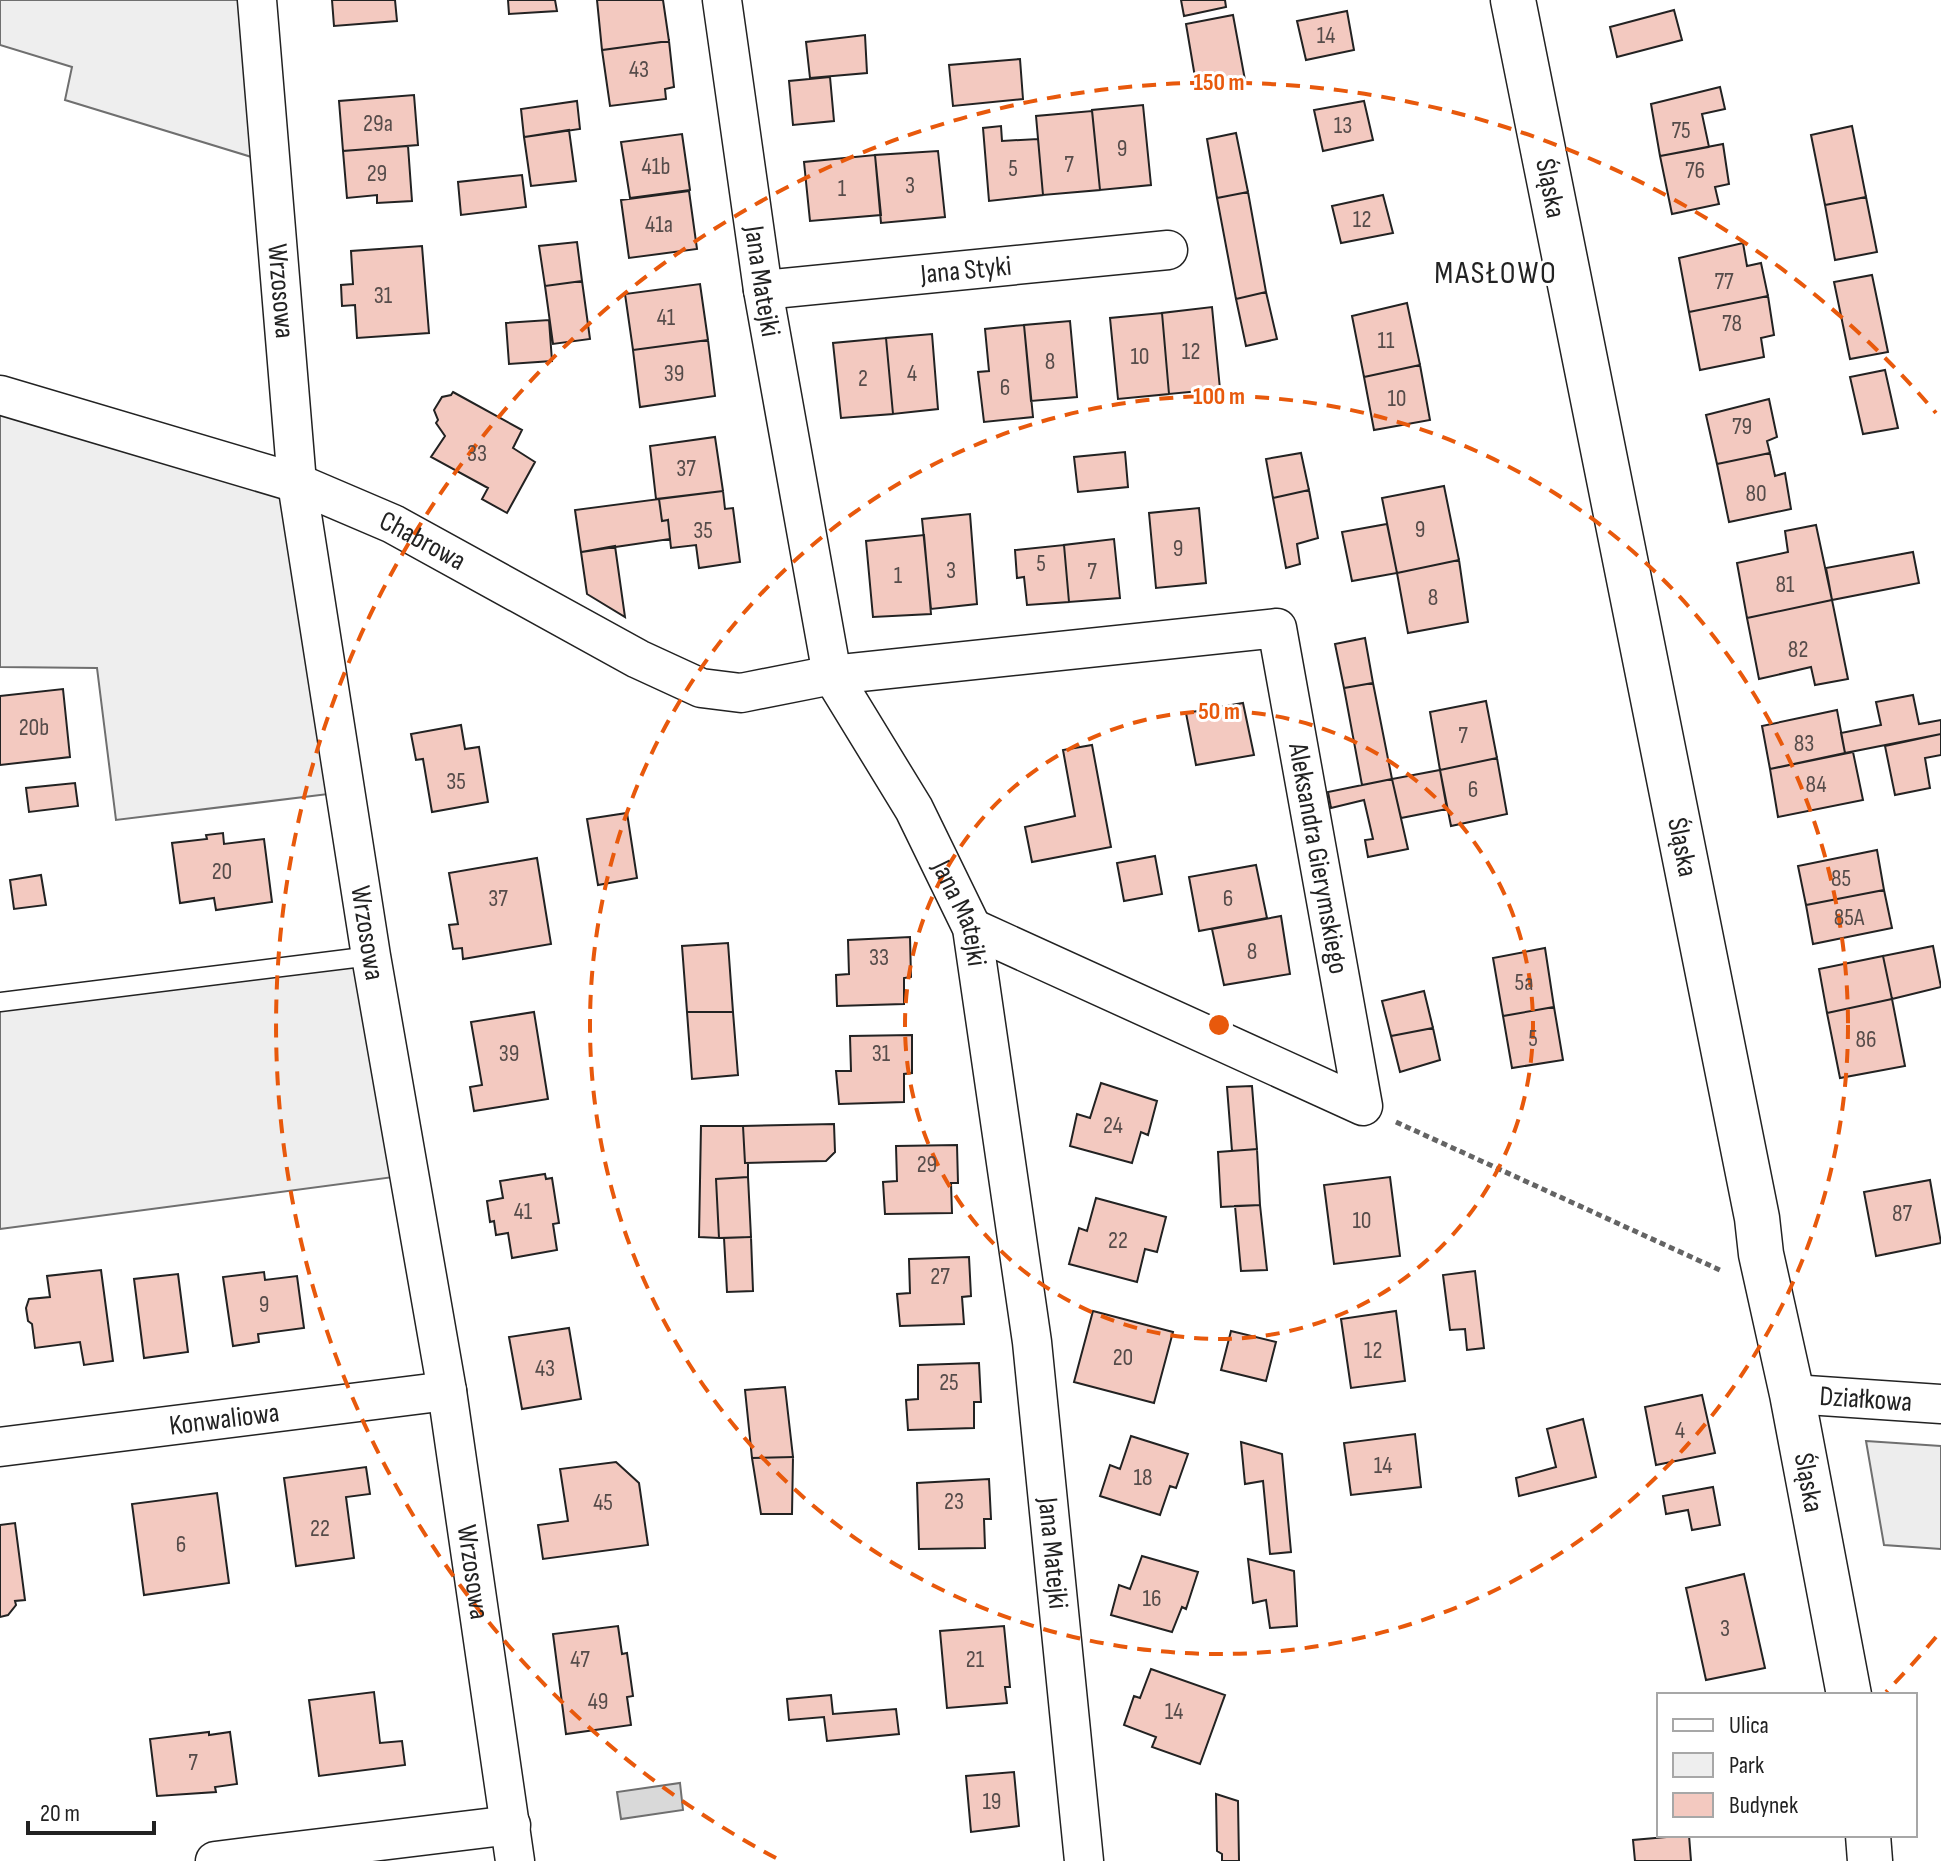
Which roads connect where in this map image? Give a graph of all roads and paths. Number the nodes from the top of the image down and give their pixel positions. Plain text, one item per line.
1 (257, 0) edge
2 (722, 0) edge
3 (1513, 0) edge
4 (1168, 250) dead end
5 (763, 290) junction
6 (0, 395) edge
7 (297, 483) junction
8 (832, 675) junction
9 (972, 928) junction
10 (371, 956) junction
11 (0, 1002) edge
12 (1363, 1106) junction
13 (1735, 1277) dead end
14 (447, 1391) junction
15 (1792, 1394) junction
16 (1941, 1404) edge
17 (0, 1447) edge
18 (1849, 1693) edge
19 (1868, 1837) edge
20 (513, 1843) edge
21 (215, 1861) edge
22 (1084, 1861) edge
23 (1870, 1861) edge

1 - 7 street, Wrzosowa
2 - 5 street, Jana Matejki
3 - 15 street, Śląska
4 - 5 street, Jana Styki
5 - 8 street, Jana Matejki
6 - 7 street, Chabrowa
7 - 8 street, Chabrowa
7 - 10 street, Wrzosowa
8 - 9 street, Jana Matejki
8 - 12 street, Aleksandra Gierymskiego
9 - 12 street
9 - 22 street, Jana Matejki
10 - 11 lane
10 - 14 street, Wrzosowa
12 - 13 path
14 - 17 street, Konwaliowa
14 - 20 street, Wrzosowa
15 - 16 street, Działkowa
15 - 18 street, Śląska
19 - 23 street
20 - 21 street

